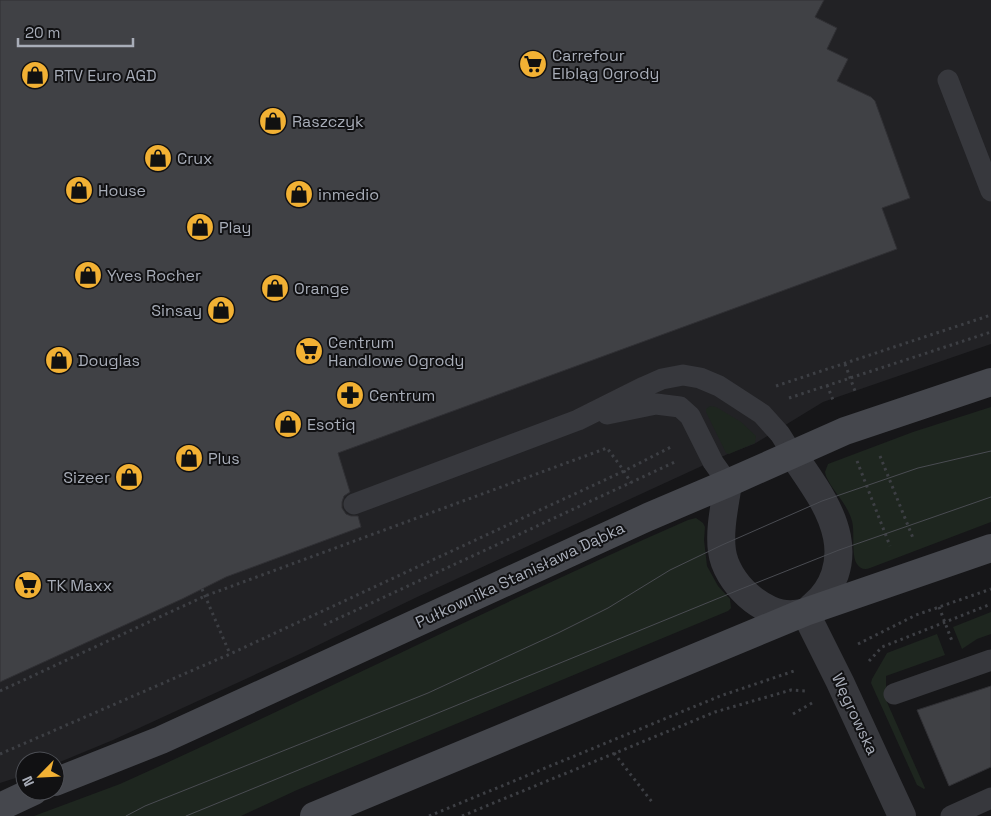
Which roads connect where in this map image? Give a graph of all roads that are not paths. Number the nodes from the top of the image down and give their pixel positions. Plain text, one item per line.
1 (948, 80) dead end
2 (991, 191) edge
3 (991, 382) edge
4 (578, 420) junction
5 (792, 453) junction
6 (728, 483) junction
7 (354, 504) dead end
8 (991, 548) edge
9 (806, 612) junction
10 (991, 660) edge
11 (894, 694) dead end
12 (65, 778) edge
13 (991, 798) edge
14 (15, 800) edge
15 (0, 808) edge
16 (314, 816) edge
17 (902, 816) edge
18 (951, 816) edge

1 - 2 lane
3 - 5 street, Pułkownika Stanisława Dąbka
4 - 5 lane
4 - 6 lane
4 - 7 lane
5 - 6 street, Pułkownika Stanisława Dąbka
5 - 9 street
6 - 9 street
6 - 12 street, Pułkownika Stanisława Dąbka
8 - 9 street
9 - 16 street
9 - 17 street, Węgrowska
10 - 11 lane
13 - 18 lane
14 - 15 street

